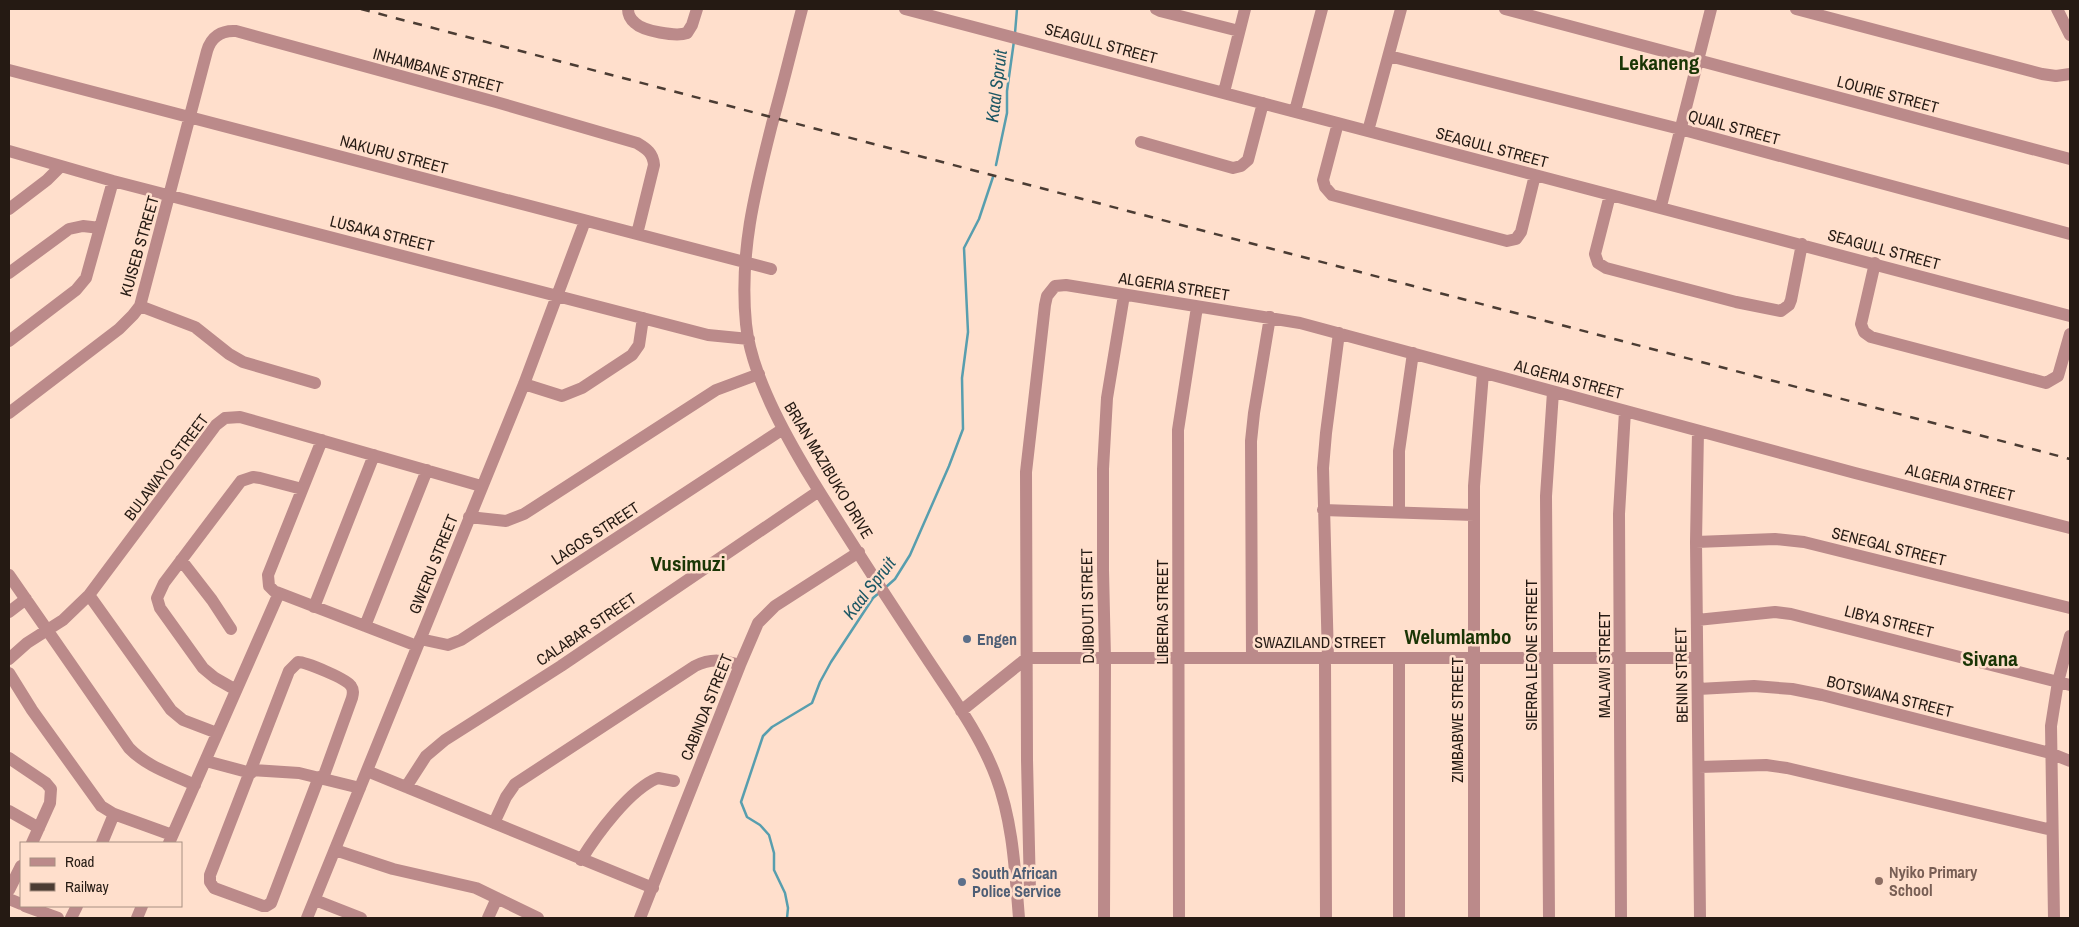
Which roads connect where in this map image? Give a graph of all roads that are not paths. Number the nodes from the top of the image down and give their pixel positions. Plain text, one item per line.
1 (628, 9) edge
2 (697, 9) edge
3 (802, 9) edge
4 (905, 9) edge
5 (1156, 9) edge
6 (1245, 9) edge
7 (1322, 9) edge
8 (1401, 9) edge
9 (1506, 9) edge
10 (1711, 9) edge
11 (1796, 9) edge
12 (2057, 9) edge
13 (920, 11) edge
14 (1239, 31) junction
15 (2070, 35) edge
16 (1389, 56) junction
17 (1698, 60) junction
18 (9, 70) edge
19 (2070, 74) edge
20 (1224, 92) junction
21 (1263, 103) junction
22 (1295, 111) junction
23 (190, 118) junction
24 (1338, 123) junction
25 (1680, 129) junction
26 (1368, 131) junction
27 (1141, 142) dead end
28 (9, 151) edge
29 (2070, 159) edge
30 (61, 166) junction
31 (1535, 175) junction
32 (113, 181) junction
33 (170, 195) junction
34 (1610, 195) junction
35 (1661, 206) junction
36 (9, 209) edge
37 (585, 221) junction
38 (100, 228) junction
39 (637, 234) junction
40 (2070, 234) edge
41 (1802, 244) junction
42 (745, 262) junction
43 (1875, 264) junction
44 (770, 269) dead end
45 (9, 273) edge
46 (558, 294) junction
47 (1124, 295) junction
48 (140, 306) junction
49 (1197, 307) junction
50 (2070, 316) edge
51 (644, 318) junction
52 (1270, 318) junction
53 (1339, 333) junction
54 (2070, 334) edge
55 (749, 339) junction
56 (9, 340) edge
57 (1413, 353) junction
58 (1483, 373) junction
59 (759, 374) junction
60 (315, 383) dead end
61 (524, 384) junction
62 (1553, 392) junction
63 (1625, 411) junction
64 (9, 413) edge
65 (783, 429) junction
66 (1698, 431) junction
67 (322, 440) junction
68 (374, 455) junction
69 (427, 470) junction
70 (481, 486) junction
71 (302, 489) junction
72 (819, 491) junction
73 (1323, 510) junction
74 (1399, 511) junction
75 (1474, 515) junction
76 (469, 517) junction
77 (2070, 528) edge
78 (1696, 542) junction
79 (859, 552) junction
80 (181, 560) junction
81 (9, 575) edge
82 (279, 593) junction
83 (89, 595) junction
84 (26, 599) junction
85 (314, 607) junction
86 (2070, 608) edge
87 (9, 612) edge
88 (1696, 620) junction
89 (365, 626) junction
90 (231, 629) dead end
91 (48, 630) junction
92 (2070, 636) edge
93 (419, 643) junction
94 (1620, 657) junction
95 (1027, 658) junction
96 (1252, 658) junction
97 (1399, 658) junction
98 (1473, 658) junction
99 (1548, 658) junction
100 (1697, 658) junction
101 (9, 659) edge
102 (1105, 659) junction
103 (1179, 659) junction
104 (1327, 659) junction
105 (740, 665) junction
106 (9, 673) edge
107 (2064, 684) edge
108 (1698, 688) junction
109 (236, 690) junction
110 (961, 711) junction
111 (217, 733) junction
112 (2050, 754) junction
113 (9, 758) edge
114 (206, 761) junction
115 (2070, 761) edge
116 (1699, 767) junction
117 (367, 771) junction
118 (251, 772) junction
119 (321, 777) junction
120 (674, 781) dead end
121 (195, 784) junction
122 (406, 787) junction
123 (360, 788) junction
124 (9, 811) edge
125 (114, 814) junction
126 (494, 823) junction
127 (39, 828) junction
128 (2052, 830) junction
129 (171, 839) edge
130 (32, 842) edge
131 (102, 842) edge
132 (335, 850) junction
133 (582, 860) junction
134 (20, 871) edge
135 (652, 888) junction
136 (1030, 892) dead end
137 (497, 898) junction
138 (14, 900) edge
139 (315, 900) junction
140 (31, 907) edge
141 (58, 918) edge
142 (308, 918) edge
143 (361, 918) edge
144 (488, 918) edge
145 (538, 918) edge
146 (640, 918) edge
147 (1019, 918) edge
148 (1104, 918) edge
149 (1179, 918) edge
150 (1326, 918) edge
151 (1399, 918) edge
152 (1474, 918) edge
153 (1549, 918) edge
154 (1621, 918) edge
155 (1700, 918) edge
156 (2054, 918) edge

1 - 2 street
3 - 42 street, BRIAN MAZIBUKO DRIVE
4 - 13 street, SEAGULL STREET
5 - 14 street
6 - 14 street
7 - 22 street
8 - 16 street
9 - 17 street, LOURIE STREET
10 - 17 street
11 - 19 street
12 - 15 street
13 - 20 street, SEAGULL STREET
14 - 20 street
16 - 25 street, QUAIL STREET
16 - 26 street
17 - 25 street
17 - 29 street, LOURIE STREET
18 - 23 street, NAKURU STREET
20 - 21 street, SEAGULL STREET
21 - 22 street, SEAGULL STREET
21 - 27 street
22 - 24 street, SEAGULL STREET
23 - 33 street, KUISEB STREET
23 - 37 street, NAKURU STREET
23 - 39 street, INHAMBANE STREET
24 - 26 street, SEAGULL STREET
24 - 31 street
25 - 35 street
25 - 40 street, QUAIL STREET
26 - 31 street, SEAGULL STREET
28 - 30 street, LUSAKA STREET
30 - 32 street, LUSAKA STREET
30 - 36 street
31 - 34 street, SEAGULL STREET
32 - 33 street, LUSAKA STREET
32 - 38 street
33 - 46 street, LUSAKA STREET
33 - 48 street, KUISEB STREET
34 - 35 street, SEAGULL STREET
34 - 41 street
35 - 41 street, SEAGULL STREET
37 - 39 street, NAKURU STREET
37 - 46 street, GWERU STREET
38 - 45 street
38 - 56 street
39 - 42 street, NAKURU STREET
41 - 43 street, SEAGULL STREET
42 - 44 street, NAKURU STREET
42 - 55 street, BRIAN MAZIBUKO DRIVE
43 - 50 street, SEAGULL STREET
43 - 54 street
46 - 51 street, LUSAKA STREET
46 - 61 street, GWERU STREET
47 - 49 street, ALGERIA STREET
47 - 95 street, ALGERIA STREET
47 - 102 street, DJIBOUTI STREET
48 - 60 street
48 - 64 street, KUISEB STREET
49 - 52 street, ALGERIA STREET
49 - 103 street, LIBERIA STREET
51 - 55 street, LUSAKA STREET
51 - 61 street
52 - 53 street, ALGERIA STREET
52 - 96 street
53 - 57 street, ALGERIA STREET
53 - 73 street
55 - 59 street, BRIAN MAZIBUKO DRIVE
57 - 58 street, ALGERIA STREET
57 - 74 street
58 - 62 street, ALGERIA STREET
58 - 75 street, ZIMBABWE STREET
59 - 65 street, BRIAN MAZIBUKO DRIVE
59 - 76 street
61 - 70 street, GWERU STREET
62 - 63 street, ALGERIA STREET
62 - 99 street, SIERRA LEONE STREET
63 - 66 street, ALGERIA STREET
63 - 94 street, MALAWI STREET
65 - 72 street, BRIAN MAZIBUKO DRIVE
65 - 93 street, LAGOS STREET
66 - 77 street, ALGERIA STREET
66 - 78 street, BENIN STREET
67 - 68 street, BULAWAYO STREET
67 - 71 street
67 - 83 street, BULAWAYO STREET
68 - 69 street, BULAWAYO STREET
68 - 85 street
69 - 70 street, BULAWAYO STREET
69 - 89 street
70 - 76 street, GWERU STREET
71 - 80 street
71 - 82 street
72 - 79 street, BRIAN MAZIBUKO DRIVE
72 - 122 street, CALABAR STREET
73 - 74 street
73 - 104 street
74 - 75 street
75 - 98 street, ZIMBABWE STREET
76 - 93 street, GWERU STREET
78 - 86 street, SENEGAL STREET
78 - 88 street, BENIN STREET
79 - 105 street, CABINDA STREET
79 - 110 street, BRIAN MAZIBUKO DRIVE
80 - 90 street
80 - 109 street
81 - 84 street
82 - 85 street, LAGOS STREET
82 - 109 street
83 - 91 street, BULAWAYO STREET
83 - 111 street
84 - 87 street
84 - 91 street
85 - 89 street, LAGOS STREET
88 - 100 street, BENIN STREET
88 - 107 street, LIBYA STREET
89 - 93 street, LAGOS STREET
91 - 101 street, BULAWAYO STREET
91 - 121 street
92 - 107 street
93 - 117 street, GWERU STREET
94 - 99 street, SWAZILAND STREET
94 - 100 street, SWAZILAND STREET
94 - 154 street, MALAWI STREET
95 - 102 street, SWAZILAND STREET
95 - 110 street
95 - 136 street
96 - 103 street, SWAZILAND STREET
96 - 104 street, SWAZILAND STREET
97 - 98 street, SWAZILAND STREET
97 - 104 street, SWAZILAND STREET
97 - 151 street
98 - 99 street, SWAZILAND STREET
98 - 152 street, ZIMBABWE STREET
99 - 153 street, SIERRA LEONE STREET
100 - 108 street, BENIN STREET
102 - 103 street, SWAZILAND STREET
102 - 148 street, DJIBOUTI STREET
103 - 149 street, LIBERIA STREET
104 - 150 street
105 - 126 street
105 - 135 street, CABINDA STREET
106 - 125 street
107 - 112 street
108 - 112 street, BOTSWANA STREET
108 - 116 street, BENIN STREET
109 - 111 street
110 - 147 street, BRIAN MAZIBUKO DRIVE
111 - 114 street
112 - 115 street, BOTSWANA STREET
112 - 128 street
113 - 127 street
114 - 118 street
114 - 121 street
116 - 128 street
116 - 155 street, BENIN STREET
117 - 122 street
117 - 123 street, GWERU STREET
118 - 119 street
118 - 119 street
118 - 119 street
119 - 123 street
120 - 133 street
121 - 129 street
122 - 126 street
123 - 132 street, GWERU STREET
124 - 127 street
125 - 129 street
125 - 131 street
126 - 133 street
127 - 130 street
128 - 156 street
132 - 137 street
132 - 139 street, GWERU STREET
133 - 135 street
134 - 138 street
135 - 146 street, CABINDA STREET
137 - 144 street
137 - 145 street
139 - 142 street, GWERU STREET
139 - 143 street
140 - 141 street

